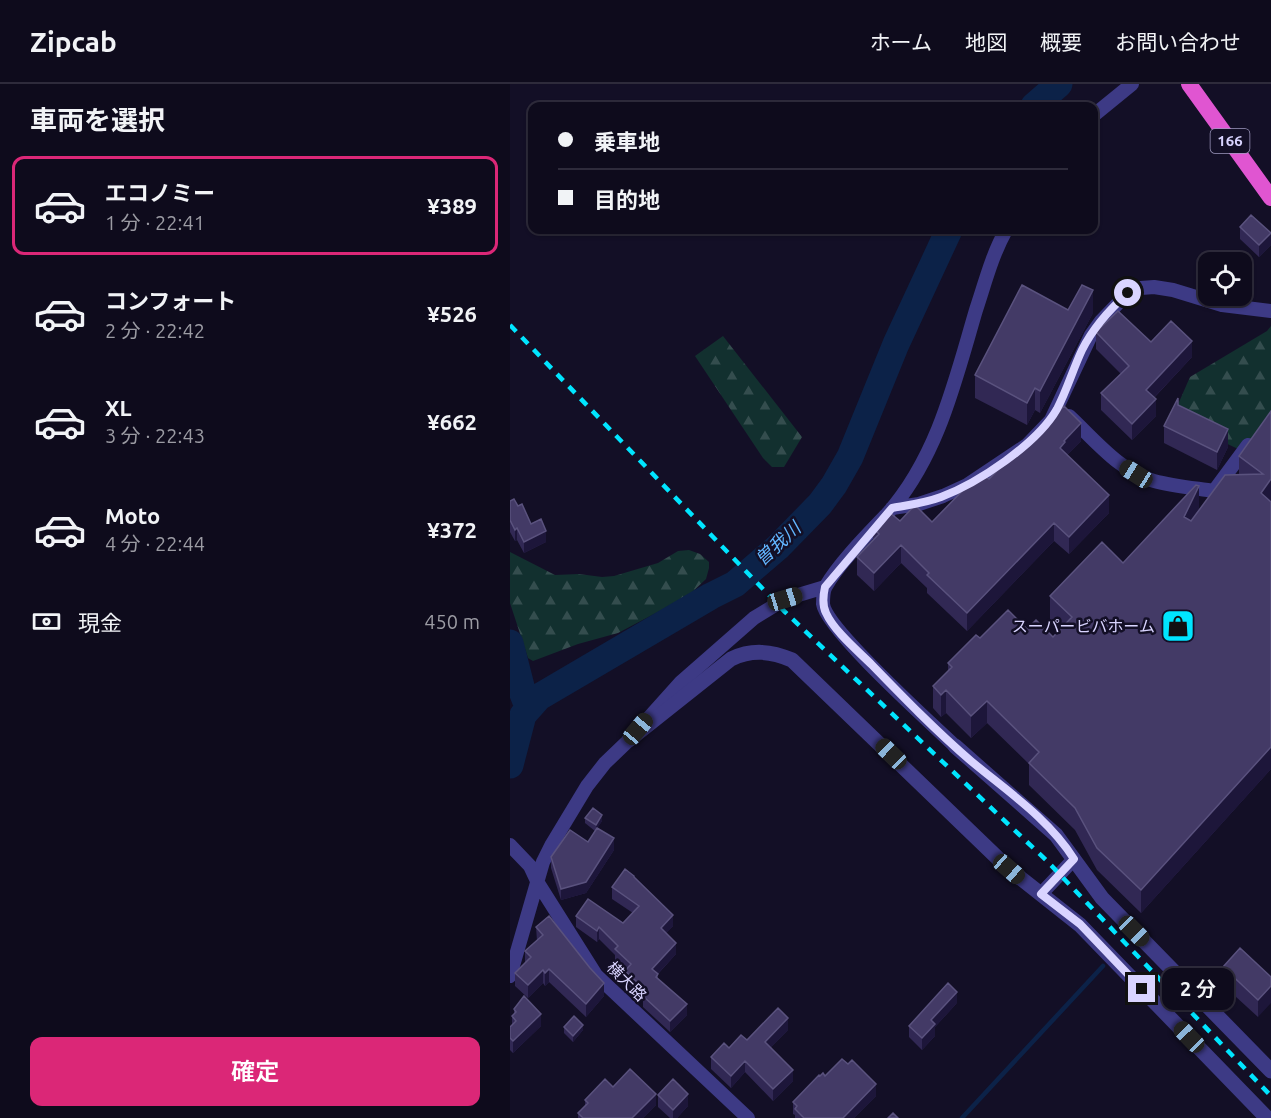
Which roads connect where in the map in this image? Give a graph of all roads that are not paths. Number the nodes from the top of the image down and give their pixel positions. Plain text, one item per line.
1 (1132, 84) edge
2 (1189, 84) edge
3 (1098, 112) edge
4 (1271, 198) edge
5 (1004, 234) edge
6 (1271, 311) edge
7 (1059, 406) junction
8 (1257, 433) edge
9 (892, 508) junction
10 (825, 587) junction
11 (629, 740) junction
12 (955, 746) joint
13 (510, 845) edge
14 (1074, 859) junction
15 (537, 883) junction
16 (1041, 894) junction
17 (510, 976) edge
18 (1271, 1071) edge
19 (748, 1118) edge
20 (1267, 1118) edge

1 - 3 street
2 - 4 highway, 166
5 - 9 street
6 - 7 street
7 - 8 street
7 - 9 street
9 - 10 street
10 - 11 street
10 - 12 street
11 - 15 street
11 - 16 street
12 - 14 street
13 - 15 street, 横大路
14 - 16 street
14 - 18 street
15 - 17 street
15 - 19 street, 横大路
16 - 20 street

